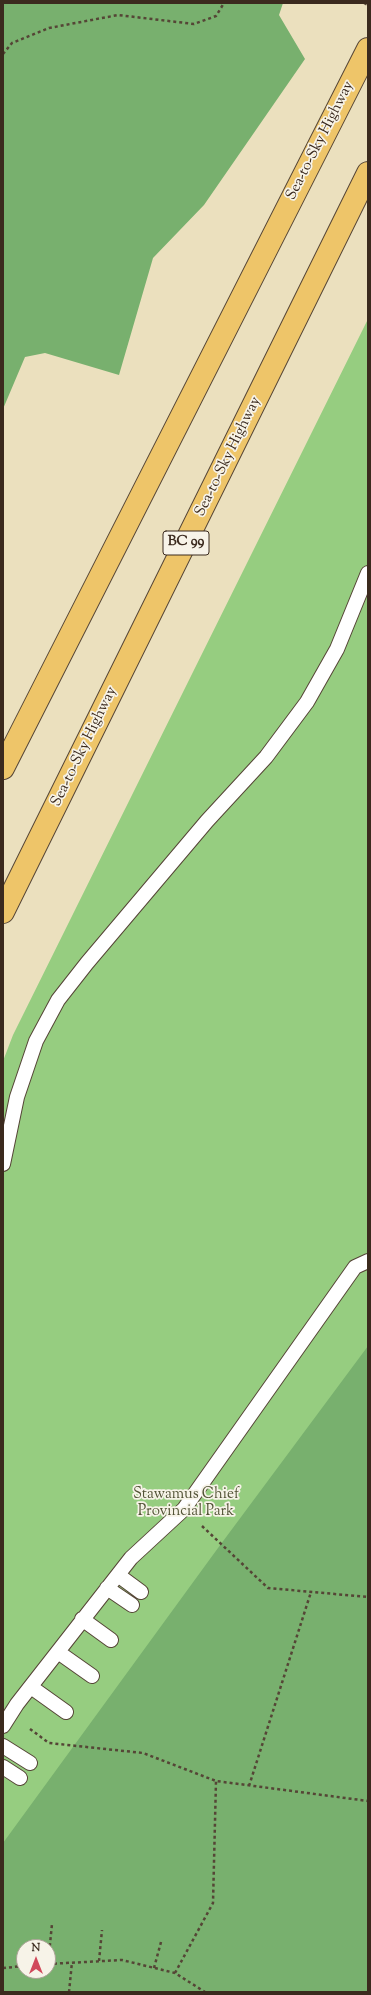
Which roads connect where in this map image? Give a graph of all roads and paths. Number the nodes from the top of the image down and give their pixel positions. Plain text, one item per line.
1 (224, 3) edge
2 (364, 3) edge
3 (368, 5) edge
4 (368, 49) edge
5 (3, 54) edge
6 (368, 173) edge
7 (368, 573) edge
8 (15, 745) junction
9 (3, 768) edge
10 (3, 786) edge
11 (3, 912) edge
12 (3, 1164) edge
13 (368, 1261) edge
14 (184, 1509) junction
15 (118, 1575) junction
16 (108, 1588) junction
17 (141, 1592) dead end
18 (311, 1592) junction
19 (368, 1596) edge
20 (132, 1605) dead end
21 (82, 1619) junction
22 (111, 1640) dead end
23 (58, 1652) junction
24 (92, 1676) dead end
25 (31, 1686) junction
26 (66, 1712) dead end
27 (7, 1720) edge
28 (3, 1746) edge
29 (30, 1763) dead end
30 (3, 1767) edge
31 (20, 1778) dead end
32 (216, 1781) junction
33 (249, 1786) junction
34 (368, 1801) edge
35 (52, 1924) dead end
36 (102, 1930) dead end
37 (50, 1939) edge
38 (161, 1942) dead end
39 (99, 1961) junction
40 (72, 1962) junction
41 (56, 1963) edge
42 (16, 1967) edge
43 (3, 1968) edge
44 (154, 1968) junction
45 (175, 1973) junction
46 (69, 1992) edge
47 (205, 1992) edge

1 - 5 path
2 - 3 path
4 - 8 highway, Sea-to-Sky Highway
6 - 11 highway, Sea-to-Sky Highway / BC 99
7 - 12 lane
8 - 9 highway, Sea-to-Sky Highway
8 - 10 highway
13 - 14 lane
14 - 15 lane
14 - 18 path
15 - 16 lane
15 - 17 lane
16 - 20 lane
16 - 21 lane
18 - 19 path
18 - 33 path
21 - 22 lane
21 - 23 lane
23 - 24 lane
23 - 25 lane
25 - 26 lane
25 - 27 lane
27 - 32 path
28 - 29 lane
30 - 31 lane
32 - 33 path
32 - 45 path
33 - 34 path
35 - 37 path
36 - 39 path
38 - 44 path
39 - 40 path
39 - 44 path
40 - 41 path
40 - 46 path
42 - 43 path
44 - 45 path
45 - 47 path

